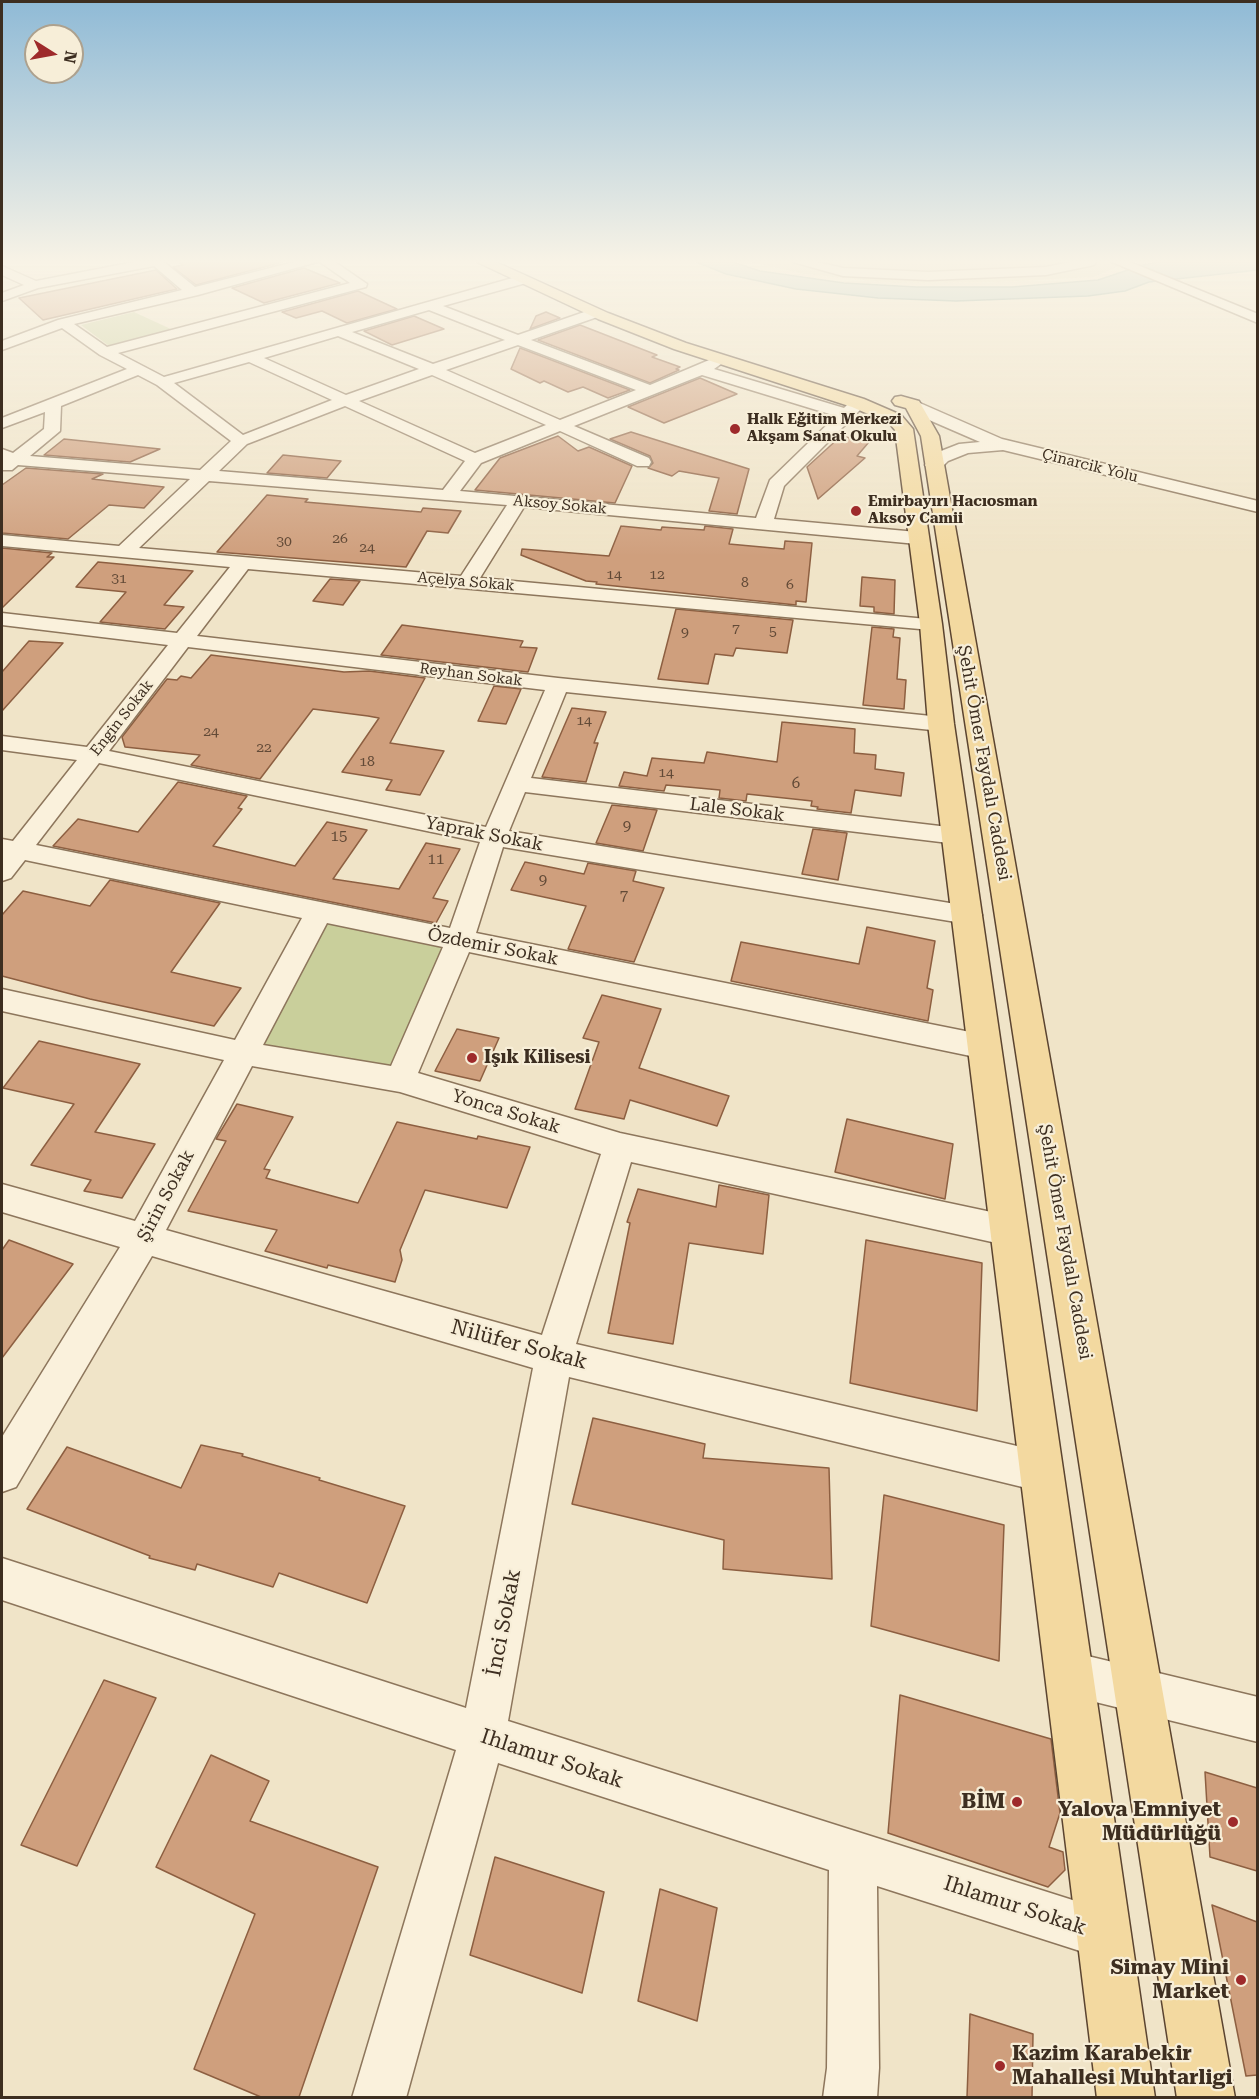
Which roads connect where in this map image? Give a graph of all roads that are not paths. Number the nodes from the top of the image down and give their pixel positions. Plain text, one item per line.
1 (120, 360) edge
2 (240, 360) edge
3 (257, 360) edge
4 (409, 360) edge
5 (462, 360) edge
6 (568, 360) edge
7 (719, 360) edge
8 (724, 360) edge
9 (139, 370) junction
10 (434, 370) junction
11 (701, 370) junction
12 (162, 382) junction
13 (650, 390) junction
14 (346, 400) junction
15 (53, 403) junction
16 (852, 408) junction
17 (2, 423) edge
18 (912, 423) junction
19 (560, 426) junction
20 (241, 441) junction
21 (1010, 446) junction
22 (475, 459) junction
23 (6, 461) edge
24 (643, 462) dead end
25 (202, 476) junction
26 (448, 495) junction
27 (519, 501) junction
28 (1257, 507) edge
29 (763, 524) junction
30 (917, 538) junction
31 (2, 541) edge
32 (123, 552) junction
33 (243, 564) junction
34 (468, 581) junction
35 (2, 619) edge
36 (930, 624) junction
37 (183, 640) junction
38 (558, 685) junction
39 (941, 724) junction
40 (2, 743) edge
41 (93, 755) junction
42 (517, 784) junction
43 (957, 836) junction
44 (494, 837) junction
45 (10, 849) edge
46 (2, 872) edge
47 (319, 912) junction
48 (968, 915) junction
49 (460, 940) junction
50 (2, 1000) edge
51 (985, 1047) junction
52 (243, 1053) junction
53 (400, 1080) junction
54 (620, 1146) junction
55 (2, 1198) edge
56 (1010, 1231) junction
57 (144, 1238) junction
58 (554, 1356) junction
59 (1043, 1472) junction
60 (2, 1473) edge
61 (2, 1579) edge
62 (1071, 1674) junction
63 (1141, 1692) junction
64 (1257, 1720) edge
65 (483, 1736) junction
66 (853, 1854) junction
67 (1104, 1934) junction
68 (379, 2097) edge
69 (850, 2097) edge
70 (1126, 2097) edge
71 (1206, 2097) edge

1 - 9 street
2 - 12 street
3 - 14 street
4 - 10 street
5 - 10 street
6 - 13 street
7 - 11 street
8 - 16 main road
9 - 12 street
9 - 15 street
10 - 14 street
10 - 19 street
11 - 13 street
11 - 16 street
12 - 20 street
13 - 19 street
14 - 20 street
14 - 22 street
15 - 17 street
15 - 23 street
16 - 18 main road
16 - 29 street
18 - 21 street, Çinarcik Yolu
18 - 21 street
18 - 30 main road, Şehit Ömer Faydalı Caddesi
18 - 63 main road, Şehit Ömer Faydalı Caddesi
19 - 22 street
19 - 24 street
20 - 25 street
21 - 28 street, Çinarcik Yolu
22 - 26 street
23 - 25 street, Aksoy Sokak
25 - 26 street, Aksoy Sokak
25 - 32 street
26 - 27 street, Aksoy Sokak
27 - 29 street, Aksoy Sokak
27 - 34 street
29 - 30 street, Aksoy Sokak
30 - 36 main road, Şehit Ömer Faydalı Caddesi
31 - 32 street, Açelya Sokak
32 - 33 street, Açelya Sokak
33 - 34 street, Açelya Sokak
33 - 37 street, Engin Sokak
34 - 36 street, Açelya Sokak
35 - 37 street, Reyhan Sokak
36 - 39 main road, Şehit Ömer Faydalı Caddesi
37 - 38 street, Reyhan Sokak
37 - 41 street, Engin Sokak
38 - 39 street, Reyhan Sokak
38 - 42 street
39 - 43 main road, Şehit Ömer Faydalı Caddesi
40 - 41 street, Yaprak Sokak
41 - 44 street, Yaprak Sokak
41 - 45 street, Engin Sokak
42 - 43 street, Lale Sokak
42 - 44 street
43 - 48 main road, Şehit Ömer Faydalı Caddesi
44 - 48 street, Yaprak Sokak
44 - 49 street
45 - 46 street, Engin Sokak
45 - 47 street, Özdemir Sokak
47 - 49 street, Özdemir Sokak
47 - 52 street, Şirin Sokak
48 - 51 main road, Şehit Ömer Faydalı Caddesi
49 - 51 street, Özdemir Sokak
49 - 53 street
50 - 52 street, Yonca Sokak
51 - 56 main road, Şehit Ömer Faydalı Caddesi
52 - 53 street, Yonca Sokak
52 - 57 street, Şirin Sokak
53 - 54 street, Yonca Sokak
54 - 56 street, Yonca Sokak
54 - 58 street, İnci Sokak
55 - 57 street, Nilüfer Sokak
56 - 59 main road, Şehit Ömer Faydalı Caddesi
57 - 58 street, Nilüfer Sokak
57 - 60 street, Şirin Sokak
58 - 59 street, Nilüfer Sokak
58 - 65 street, İnci Sokak
59 - 62 main road, Şehit Ömer Faydalı Caddesi
61 - 65 street, Ihlamur Sokak
62 - 63 street
62 - 67 main road, Şehit Ömer Faydalı Caddesi
63 - 64 street
63 - 71 main road, Şehit Ömer Faydalı Caddesi
65 - 66 street, Ihlamur Sokak
65 - 68 street, İnci Sokak
66 - 67 street, Ihlamur Sokak
66 - 69 street
67 - 70 main road, Şehit Ömer Faydalı Caddesi

